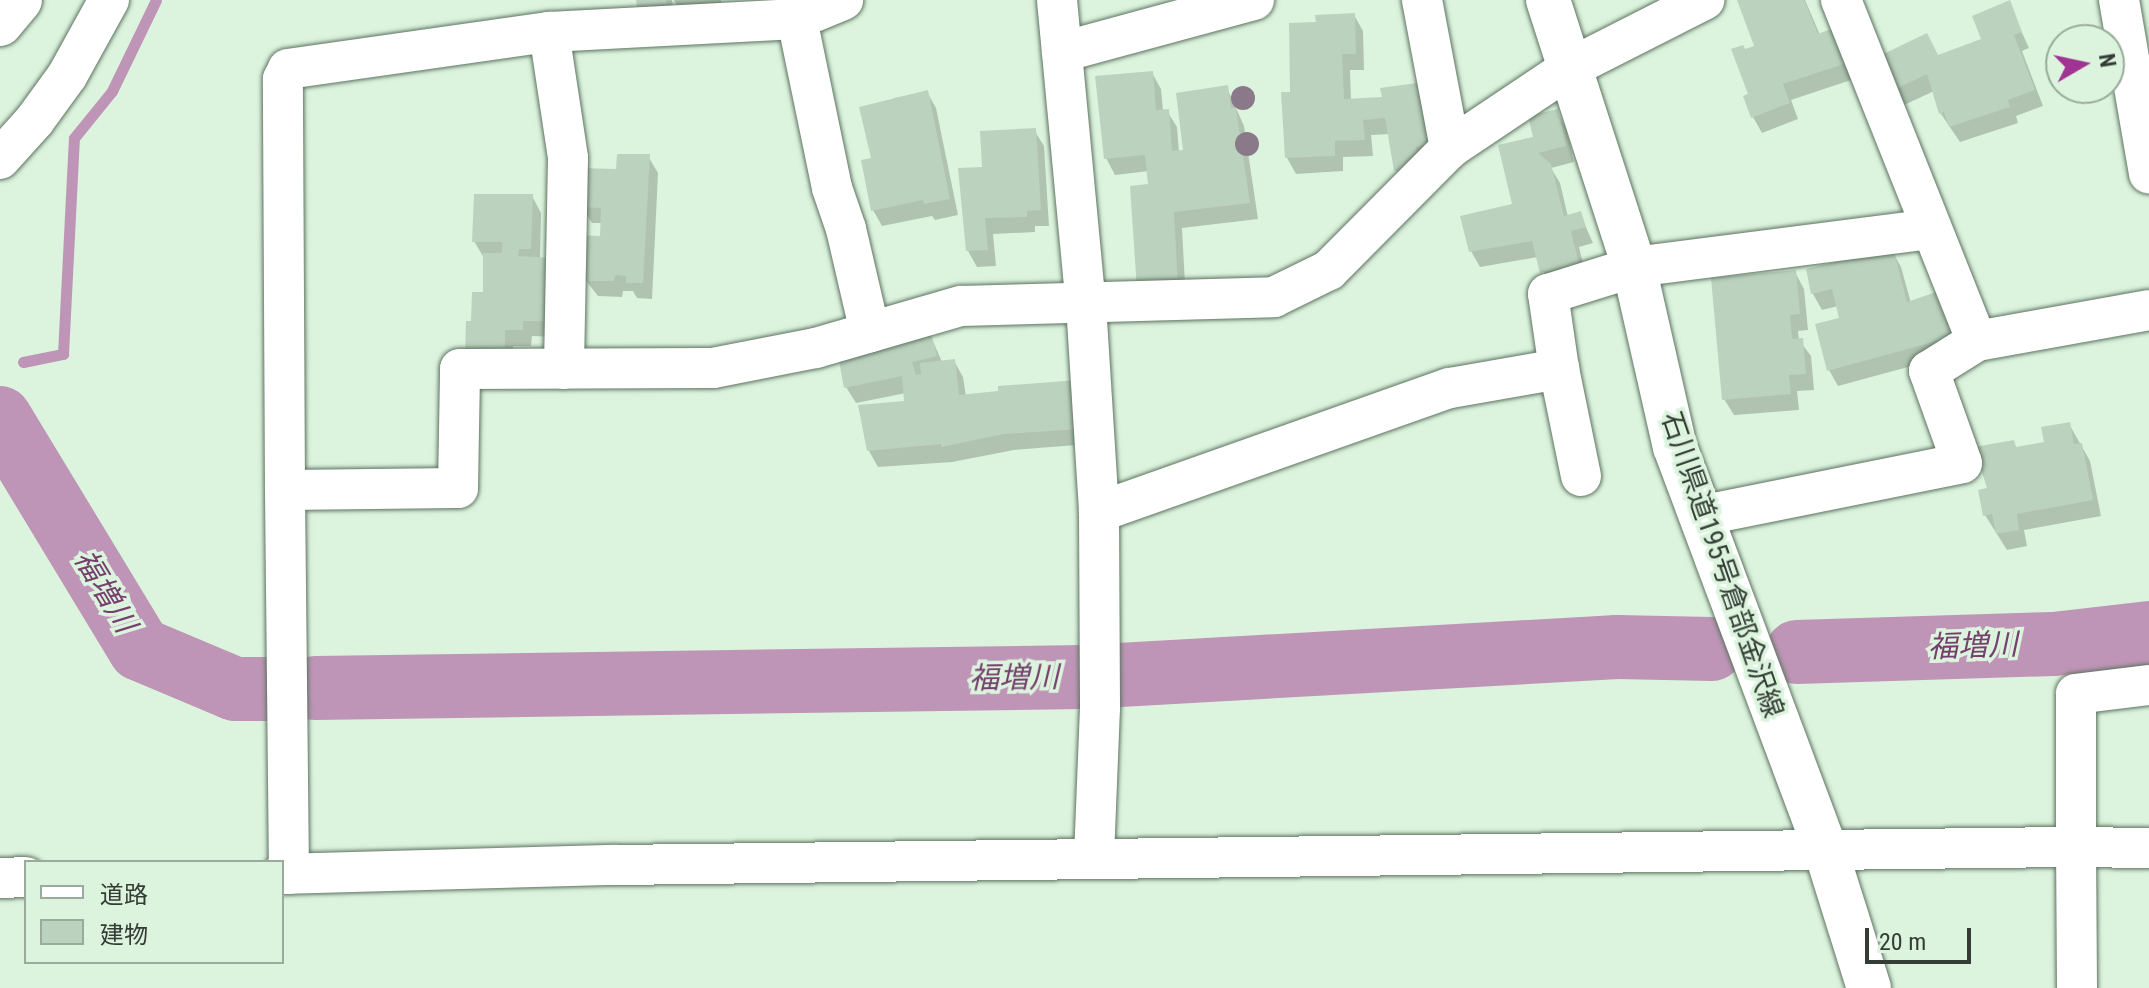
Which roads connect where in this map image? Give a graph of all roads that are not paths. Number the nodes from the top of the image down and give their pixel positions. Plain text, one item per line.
1 (20, 0) edge
2 (109, 0) edge
3 (843, 0) edge
4 (1057, 0) edge
5 (1254, 0) edge
6 (1422, 0) edge
7 (1548, 0) edge
8 (1704, 0) edge
9 (1841, 0) edge
10 (2119, 0) edge
11 (797, 19) junction
12 (0, 24) edge
13 (549, 32) junction
14 (1062, 52) junction
15 (1568, 69) junction
16 (2144, 113) edge
17 (1450, 148) junction
18 (0, 159) edge
19 (2149, 173) edge
20 (1931, 229) junction
21 (1634, 267) junction
22 (1086, 304) junction
23 (2149, 310) edge
24 (870, 332) junction
25 (1977, 341) junction
26 (564, 369) junction
27 (1559, 369) junction
28 (1581, 476) dead end
29 (285, 490) junction
30 (1099, 512) junction
31 (1700, 516) junction
32 (2149, 685) edge
33 (2076, 847) junction
34 (2149, 848) edge
35 (1826, 851) junction
36 (1094, 859) junction
37 (286, 874) edge
38 (24, 877) edge
39 (0, 878) edge
40 (1869, 988) edge
41 (2077, 988) edge

1 - 12 main road
2 - 18 street
3 - 11 street
4 - 14 street
5 - 14 street
6 - 17 street
7 - 15 main road, 石川県道195号倉部金沢線
8 - 15 street
9 - 20 street
10 - 16 street
11 - 13 street
11 - 24 street
13 - 26 street
13 - 29 street
14 - 22 street
15 - 17 street
15 - 21 main road, 石川県道195号倉部金沢線
16 - 19 street
17 - 22 street
20 - 21 street
20 - 25 street
21 - 27 street
21 - 31 main road, 石川県道195号倉部金沢線
22 - 24 street
22 - 30 street
23 - 25 street
24 - 26 street
25 - 31 street
26 - 29 street
27 - 28 street
27 - 30 street
29 - 37 street
30 - 36 street
31 - 35 main road, 石川県道195号倉部金沢線
32 - 33 street
33 - 34 street
33 - 35 street
33 - 41 street
35 - 36 street
35 - 40 main road, 石川県道195号倉部金沢線
36 - 37 street
38 - 39 street

